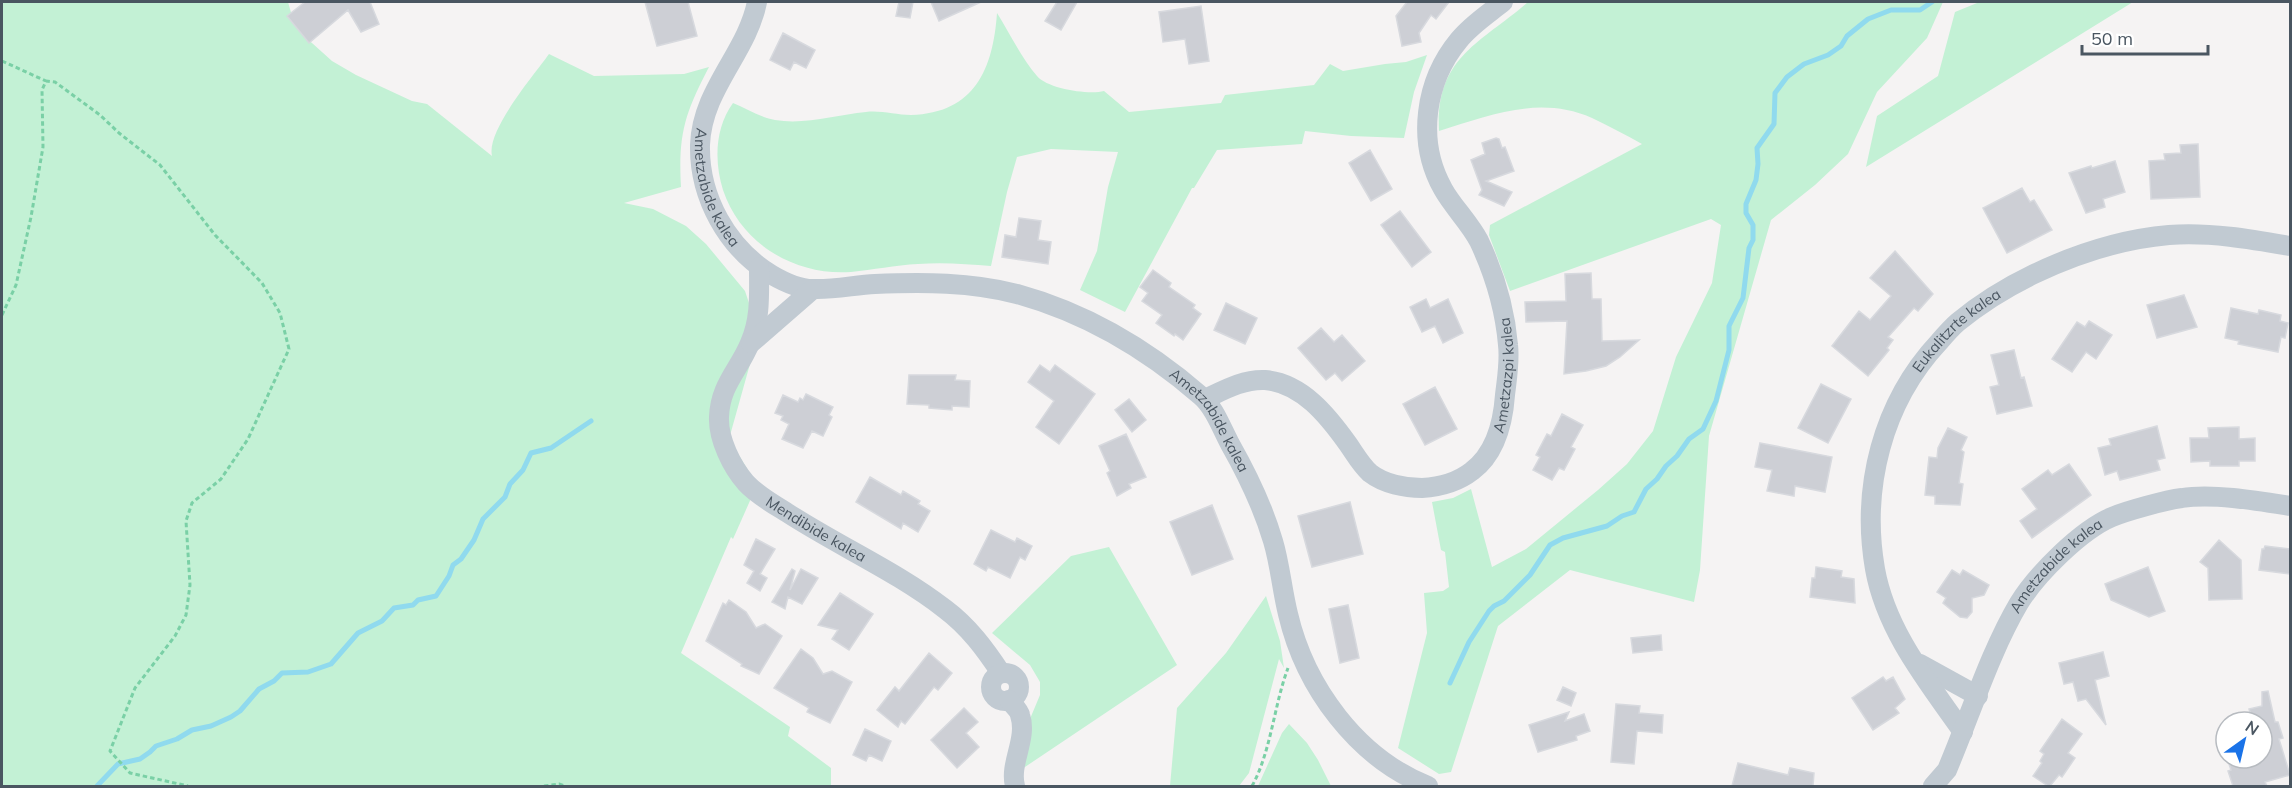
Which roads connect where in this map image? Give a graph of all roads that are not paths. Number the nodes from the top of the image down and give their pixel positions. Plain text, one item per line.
1 (758, 2) edge
2 (1503, 2) edge
3 (2290, 246) edge
4 (759, 267) junction
5 (812, 290) junction
6 (750, 343) junction
7 (1205, 399) junction
8 (2290, 506) edge
9 (1910, 656) junction
10 (1978, 696) junction
11 (1963, 732) junction
12 (1015, 786) edge
13 (1428, 786) edge
14 (1933, 786) edge

1 - 4 street, Ametzabide kalea
2 - 7 street, Ametzazpi kalea
3 - 9 street, Eukalitzrte kalea
4 - 5 street, Ametzabide kalea
4 - 6 street
5 - 6 street
5 - 7 street, Ametzabide kalea
6 - 12 street, Mendibide kalea
7 - 13 street, Ametzabide kalea
8 - 10 street, Ametzabide kalea
9 - 10 street, Eukalitzrte kalea
9 - 11 street, Eukalitzrte kalea
10 - 11 street, Ametzabide kalea
11 - 14 street, Ametzabide kalea

